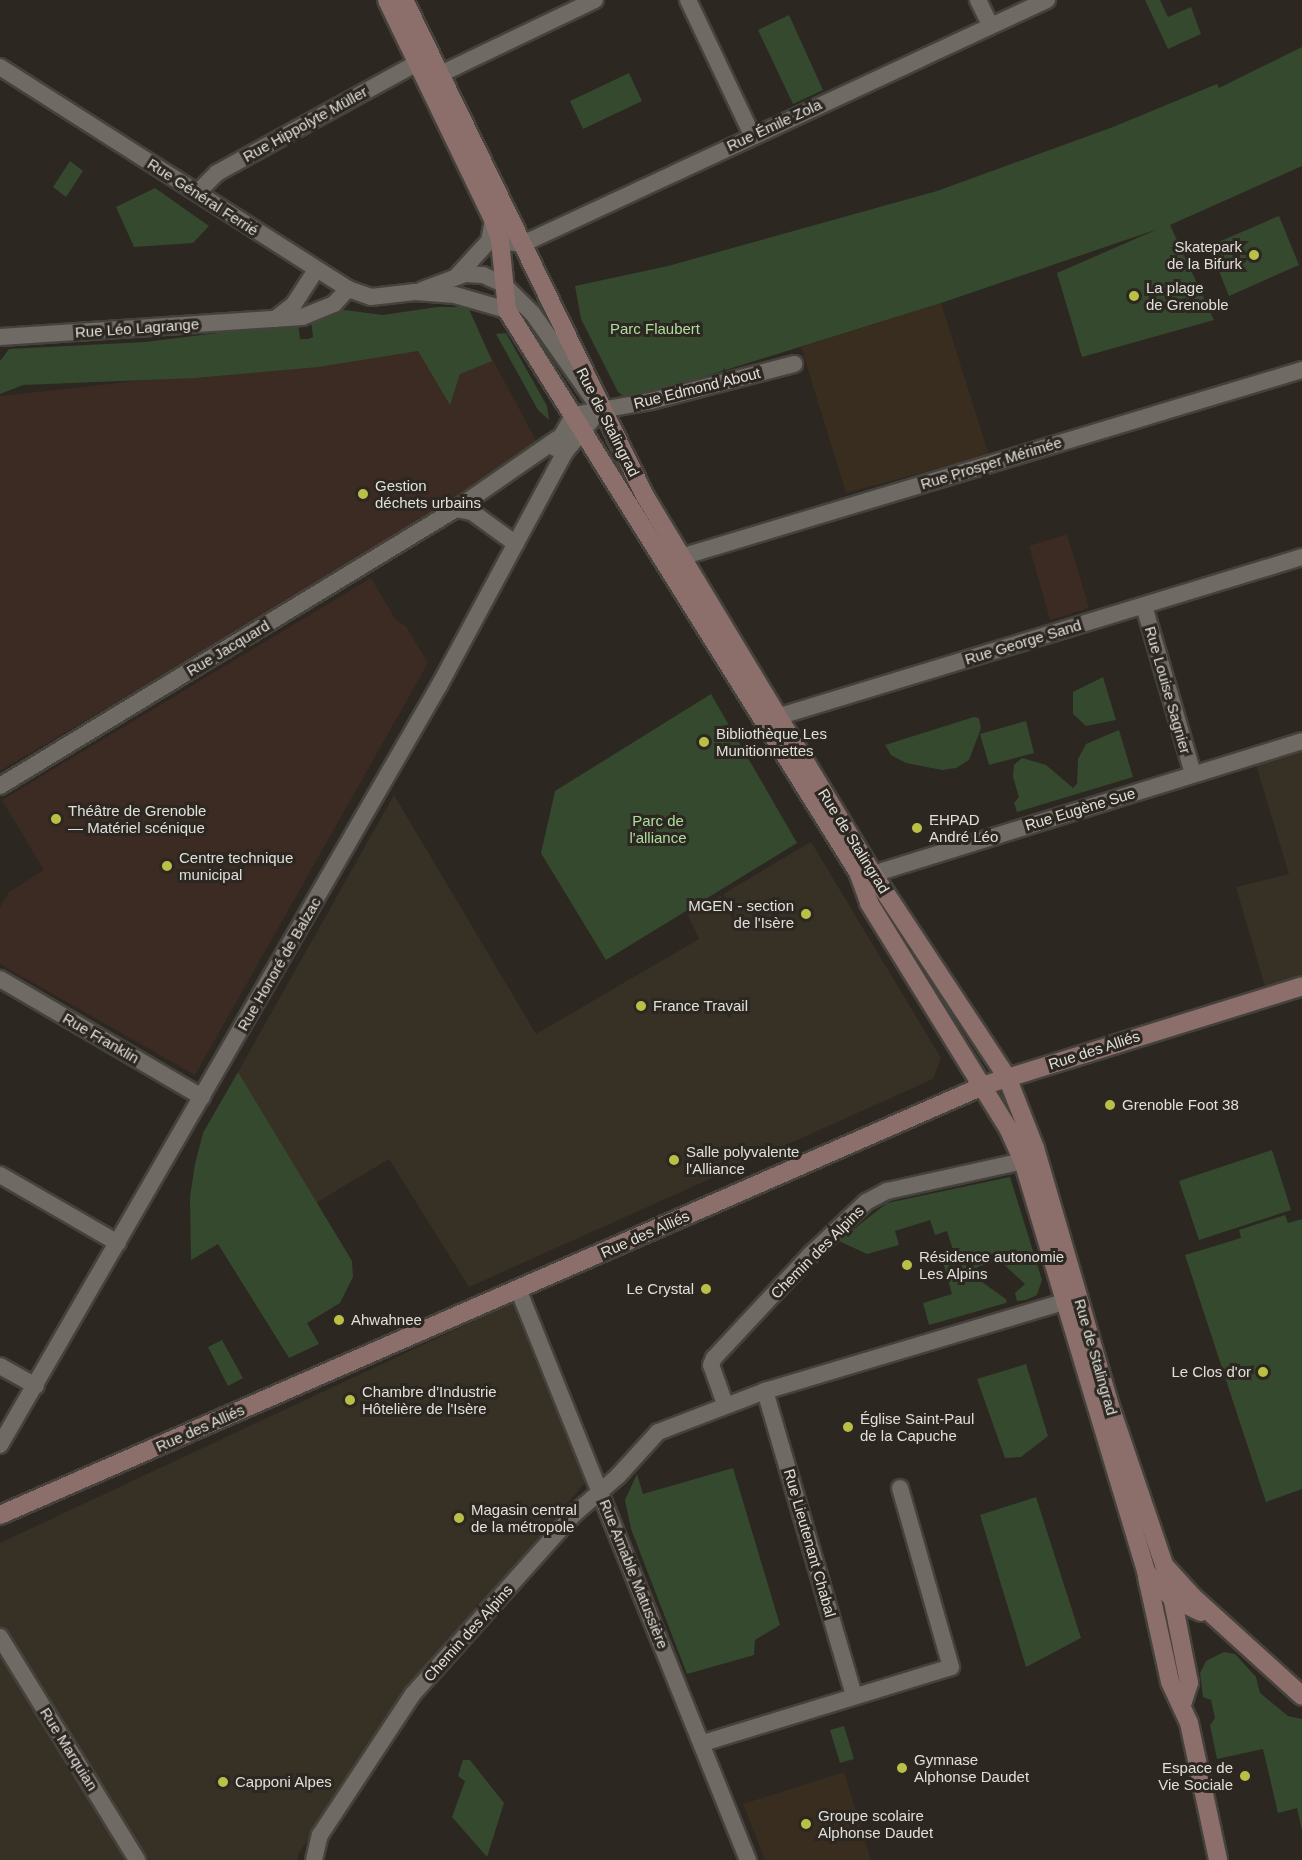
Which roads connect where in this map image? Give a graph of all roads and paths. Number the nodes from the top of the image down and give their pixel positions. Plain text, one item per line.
1 (387, 0) edge
2 (404, 0) edge
3 (595, 0) edge
4 (688, 0) edge
5 (978, 0) edge
6 (1047, 0) edge
7 (990, 25) junction
8 (424, 59) junction
9 (0, 67) edge
10 (433, 77) junction
11 (752, 135) junction
12 (198, 192) junction
13 (493, 220) junction
14 (500, 241) junction
15 (521, 244) junction
16 (316, 270) junction
17 (457, 276) junction
18 (503, 284) junction
19 (348, 289) junction
20 (415, 292) junction
21 (507, 310) junction
22 (275, 320) junction
23 (0, 337) edge
24 (794, 364) dead end
25 (1302, 370) edge
26 (600, 409) junction
27 (578, 421) junction
28 (557, 439) junction
29 (549, 479) junction
30 (456, 509) junction
31 (516, 544) junction
32 (681, 557) junction
33 (1302, 557) edge
34 (1144, 606) junction
35 (749, 698) junction
36 (777, 717) junction
37 (1302, 741) edge
38 (1193, 774) junction
39 (0, 786) edge
40 (866, 873) junction
41 (0, 979) edge
42 (1302, 986) edge
43 (1007, 1077) junction
44 (985, 1086) junction
45 (202, 1097) junction
46 (1023, 1161) junction
47 (0, 1175) edge
48 (118, 1243) junction
49 (518, 1289) junction
50 (1063, 1302) junction
51 (0, 1366) edge
52 (36, 1386) junction
53 (765, 1391) junction
54 (725, 1404) junction
55 (0, 1444) edge
56 (900, 1488) dead end
57 (601, 1492) junction
58 (0, 1515) edge
59 (1164, 1565) junction
60 (1146, 1572) junction
61 (1193, 1597) junction
62 (1172, 1598) junction
63 (1157, 1614) junction
64 (1219, 1621) junction
65 (0, 1637) edge
66 (854, 1695) junction
67 (1302, 1696) edge
68 (1182, 1704) junction
69 (703, 1743) junction
70 (137, 1860) edge
71 (314, 1860) edge
72 (748, 1860) edge
73 (1218, 1860) edge

1 - 8 street, Rue de Stalingrad
2 - 8 street, Rue de Stalingrad
3 - 10 street
4 - 11 street
5 - 7 street
6 - 7 street, Rue Émile Zola
7 - 11 street, Rue Émile Zola
8 - 10 street, Rue de Stalingrad
8 - 12 street, Rue Hippolyte Müller
9 - 12 street, Rue Général Ferrié
10 - 13 street, Rue de Stalingrad
10 - 15 street, Rue de Stalingrad
11 - 15 street, Rue Émile Zola
12 - 16 street, Rue Général Ferrié
13 - 14 street, Rue de Stalingrad
13 - 17 street
14 - 15 street
14 - 18 street, Rue de Stalingrad
15 - 26 street, Rue de Stalingrad
16 - 19 street, Rue Général Ferrié
16 - 22 street
17 - 18 street, Rue Général Ferrié
17 - 20 street, Rue Général Ferrié
18 - 21 street, Rue de Stalingrad
18 - 26 street, Rue Général Ferrié
19 - 20 street, Rue Général Ferrié
19 - 22 street, Rue Léo Lagrange
20 - 21 street, Rue Général Ferrié
21 - 27 street, Rue de Stalingrad
22 - 23 street, Rue Léo Lagrange
24 - 26 street, Rue Edmond About
25 - 32 street, Rue Prosper Mérimée
26 - 27 street
26 - 32 street, Rue de Stalingrad
27 - 28 street, Rue Honoré de Balzac
27 - 29 street, Rue Honoré de Balzac
27 - 35 street, Rue de Stalingrad
28 - 29 street, Rue Honoré de Balzac
28 - 30 street, Rue Jacquard
29 - 31 street, Rue Honoré de Balzac
30 - 31 street
30 - 39 street, Rue Jacquard
31 - 45 street, Rue Honoré de Balzac
32 - 36 street, Rue de Stalingrad
33 - 34 street, Rue George Sand
34 - 36 street, Rue George Sand
34 - 38 street, Rue Louise Sagnier
35 - 36 street
35 - 40 street, Rue de Stalingrad
36 - 40 street, Rue de Stalingrad
37 - 38 street, Rue Eugène Sue
38 - 40 street, Rue Eugène Sue
40 - 43 street, Rue de Stalingrad
40 - 44 street, Rue de Stalingrad
41 - 45 street, Rue Franklin
42 - 43 street, Rue des Alliés
43 - 44 street, Rue des Alliés
43 - 59 street, Rue de Stalingrad
44 - 46 street, Rue de Stalingrad
44 - 49 street, Rue des Alliés
45 - 48 street, Rue Honoré de Balzac
46 - 50 street, Rue de Stalingrad
46 - 54 street, Chemin des Alpins
47 - 48 street
48 - 52 street, Rue Honoré de Balzac
49 - 57 street, Rue Amable Matussière
49 - 58 street, Rue des Alliés
50 - 53 street
50 - 60 street, Rue de Stalingrad
51 - 52 street
52 - 55 street, Rue Honoré de Balzac
53 - 54 street
53 - 66 street, Rue Lieutenant Chabal
54 - 57 street, Chemin des Alpins
56 - 66 street
57 - 69 street, Rue Amable Matussière
57 - 71 street, Chemin des Alpins
59 - 61 street, Rue de Stalingrad
59 - 62 street
60 - 62 street, Rue de Stalingrad
60 - 63 street
61 - 62 street
61 - 64 street, Rue de Stalingrad
62 - 63 street
62 - 64 street, Rue de Stalingrad
62 - 68 street
63 - 68 street
64 - 67 street, Rue de Stalingrad
65 - 70 street, Rue Marquian
66 - 69 street
68 - 73 street
69 - 72 street, Rue Amable Matussière

